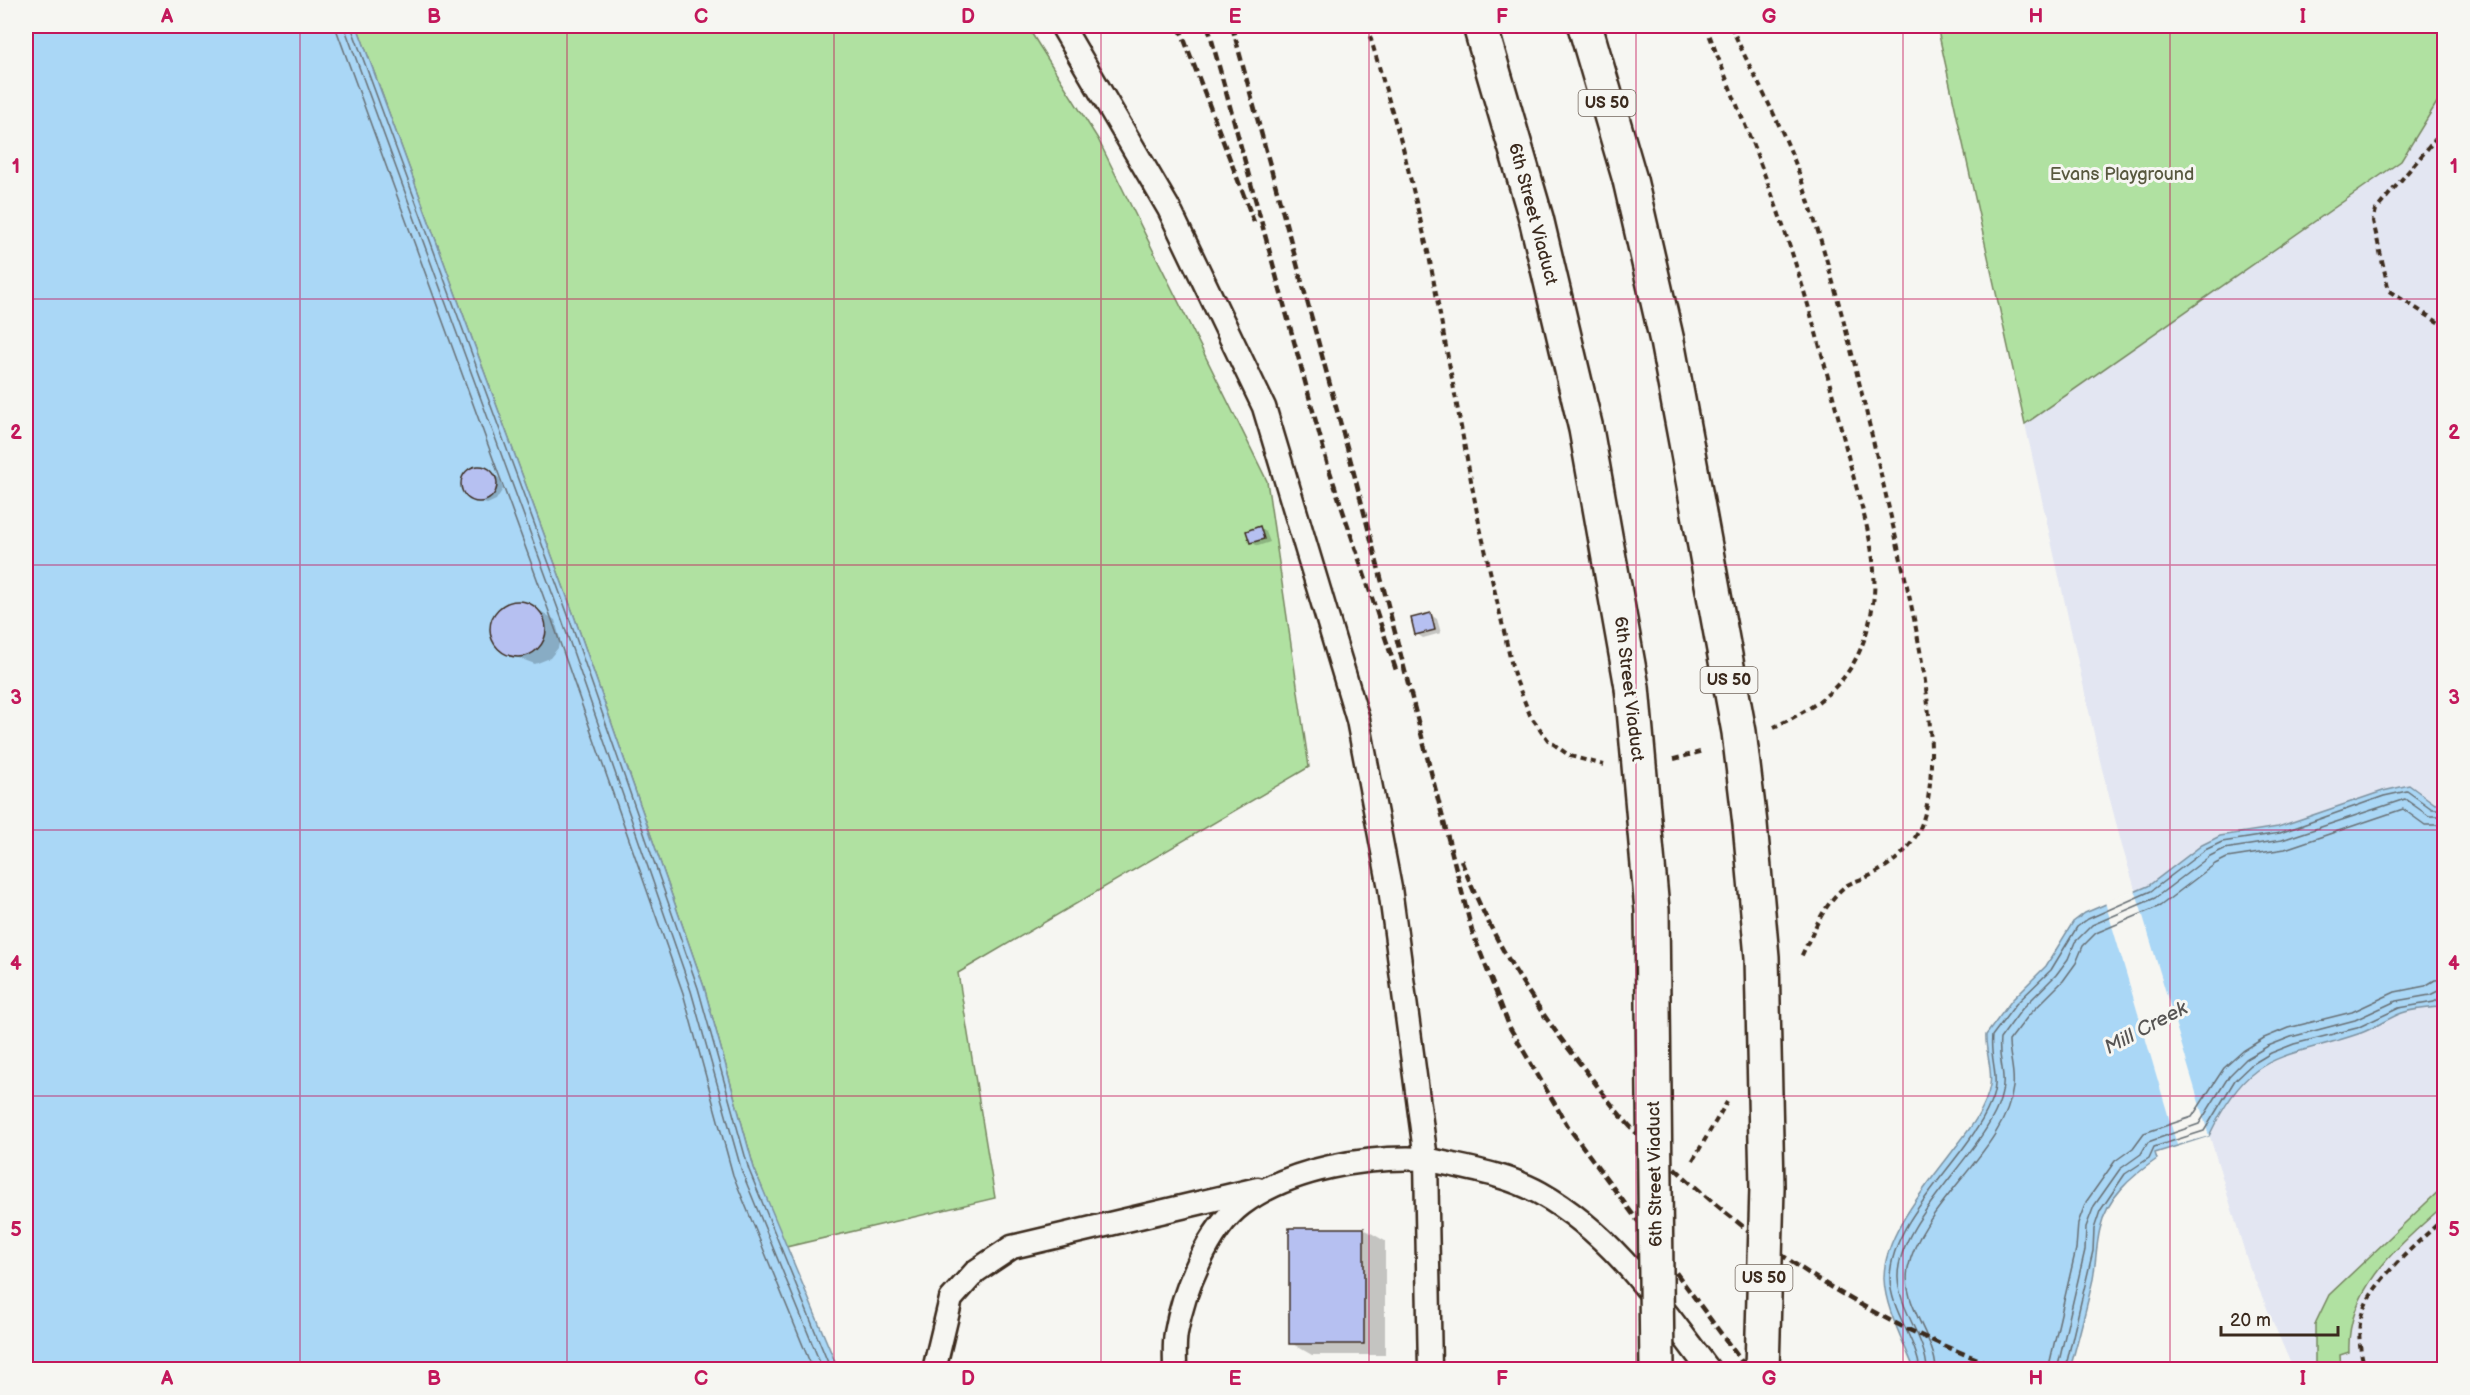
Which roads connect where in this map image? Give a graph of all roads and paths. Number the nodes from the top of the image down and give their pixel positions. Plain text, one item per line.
1 (1062, 26) edge
2 (1367, 26) edge
3 (1480, 26) edge
4 (1585, 26) edge
5 (1706, 26) edge
6 (1731, 26) edge
7 (2445, 129) edge
8 (2445, 326) edge
9 (1771, 728) dead end
10 (1710, 750) dead end
11 (1667, 760) dead end
12 (1616, 766) dead end
13 (1843, 887) dead end
14 (1426, 1159) junction
15 (1273, 1185) junction
16 (2445, 1218) edge
17 (934, 1370) edge
18 (1175, 1370) edge
19 (1430, 1370) edge
20 (1657, 1370) edge
21 (1709, 1370) edge
22 (1762, 1370) edge
23 (2365, 1370) edge

1 - 14 lane
2 - 12 path
3 - 20 highway, 6th Street Viaduct, bridge
4 - 22 highway, US 50, bridge
5 - 9 path
6 - 13 path
7 - 8 path
10 - 11 path
14 - 15 lane
14 - 19 lane
14 - 21 lane
15 - 17 lane
15 - 18 lane
16 - 23 path

